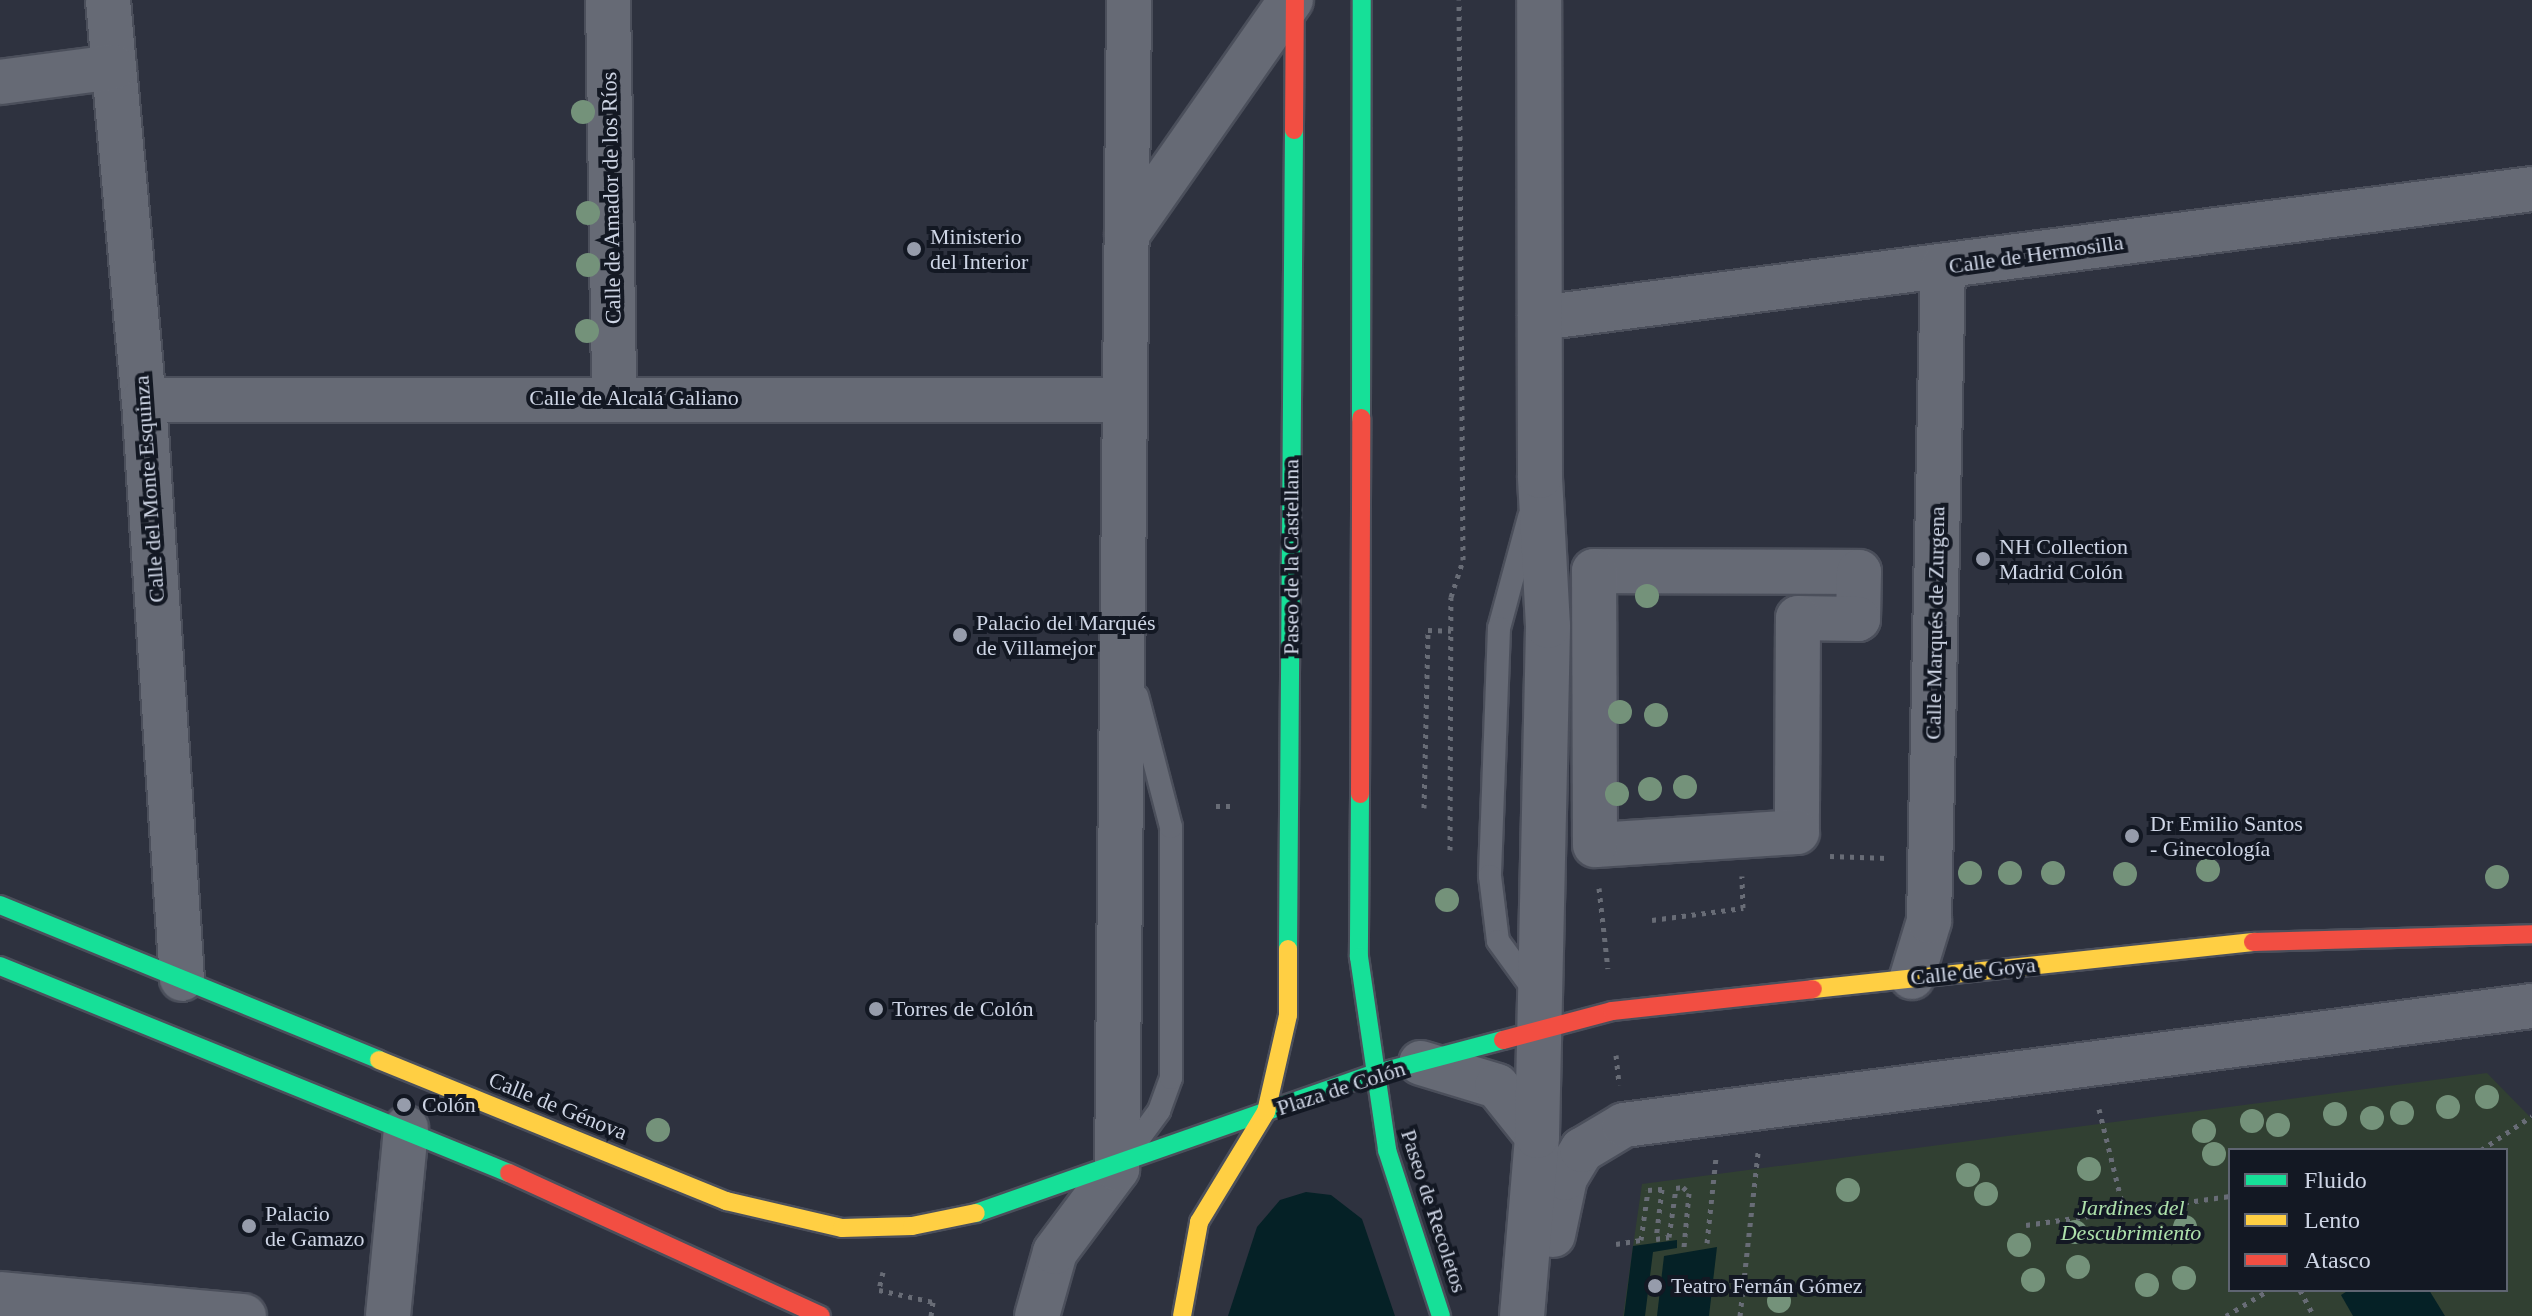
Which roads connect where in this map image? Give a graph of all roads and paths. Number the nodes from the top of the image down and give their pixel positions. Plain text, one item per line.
1 (108, 0) edge
2 (608, 0) edge
3 (1129, 0) edge
4 (1293, 0) edge
5 (1362, 0) edge
6 (1459, 0) edge
7 (1539, 0) edge
8 (114, 67) junction
9 (0, 82) edge
10 (2532, 189) edge
11 (1127, 234) junction
12 (1943, 266) junction
13 (1540, 318) junction
14 (614, 397) junction
15 (144, 400) junction
16 (1125, 400) junction
17 (1451, 631) junction
18 (1216, 806) dead end
19 (1232, 806) dead end
20 (1424, 808) dead end
21 (1595, 845) junction
22 (1450, 850) dead end
23 (0, 905) edge
24 (1743, 908) dead end
25 (1652, 920) dead end
26 (2532, 934) edge
27 (0, 966) edge
28 (1912, 977) junction
29 (182, 979) junction
30 (2532, 1006) edge
31 (1612, 1011) junction
32 (1541, 1015) junction
33 (1421, 1063) junction
34 (1374, 1074) junction
35 (2099, 1109) dead end
36 (1266, 1112) junction
37 (2532, 1116) edge
38 (1624, 1125) junction
39 (406, 1128) junction
40 (1537, 1136) junction
41 (2484, 1148) edge
42 (1758, 1152) dead end
43 (1716, 1158) dead end
44 (1117, 1169) junction
45 (2228, 1196) edge
46 (2124, 1211) junction
47 (2026, 1225) dead end
48 (1707, 1243) dead end
49 (1616, 1244) dead end
50 (1684, 1247) dead end
51 (883, 1272) dead end
52 (2266, 1292) edge
53 (2301, 1292) edge
54 (0, 1294) edge
55 (244, 1316) edge
56 (388, 1316) edge
57 (821, 1316) edge
58 (931, 1316) edge
59 (1037, 1316) edge
60 (1182, 1316) edge
61 (1441, 1316) edge
62 (1522, 1316) edge
63 (1538, 1316) edge
64 (1740, 1316) edge
65 (2226, 1316) edge
66 (2314, 1316) edge

1 - 8 street, Calle del Monte Esquinza
2 - 14 street, Calle de Amador de los Ríos
3 - 11 street
4 - 11 street, Paseo de la Castellana
4 - 36 main road, Paseo de la Castellana
5 - 34 main road
6 - 17 path
7 - 13 street
8 - 9 street
8 - 15 street, Calle del Monte Esquinza
10 - 12 street, Calle de Hermosilla
11 - 16 street
12 - 13 street, Calle de Hermosilla
12 - 28 street, Calle Marqués de Zurgena
13 - 32 street
14 - 15 street, Calle de Alcalá Galiano
14 - 16 street, Calle de Alcalá Galiano
15 - 29 street, Calle del Monte Esquinza
16 - 44 street
17 - 20 path
17 - 22 path
18 - 19 path
21 - 21 street
21 - 31 path
23 - 29 main road, Calle de Génova
24 - 25 path
26 - 28 main road, Calle de Goya
27 - 39 main road
28 - 31 main road, Calle de Goya
29 - 44 main road, Calle de Génova
30 - 38 street
31 - 32 main road, Calle de Goya
31 - 38 path
32 - 33 main road, Calle de Goya
32 - 40 street
33 - 34 main road, Plaza de Colón
33 - 40 street, Plaza de Colón
34 - 36 main road, Plaza de Colón
34 - 61 main road, Paseo de Recoletos
35 - 46 path
36 - 44 main road, Plaza de Colón
36 - 60 main road
37 - 41 path
38 - 63 street
39 - 56 street
39 - 57 main road
40 - 62 street
42 - 64 path
43 - 48 path
44 - 59 street
45 - 46 path
46 - 47 path
49 - 50 path
51 - 58 path
52 - 65 path
53 - 66 path
54 - 55 street

